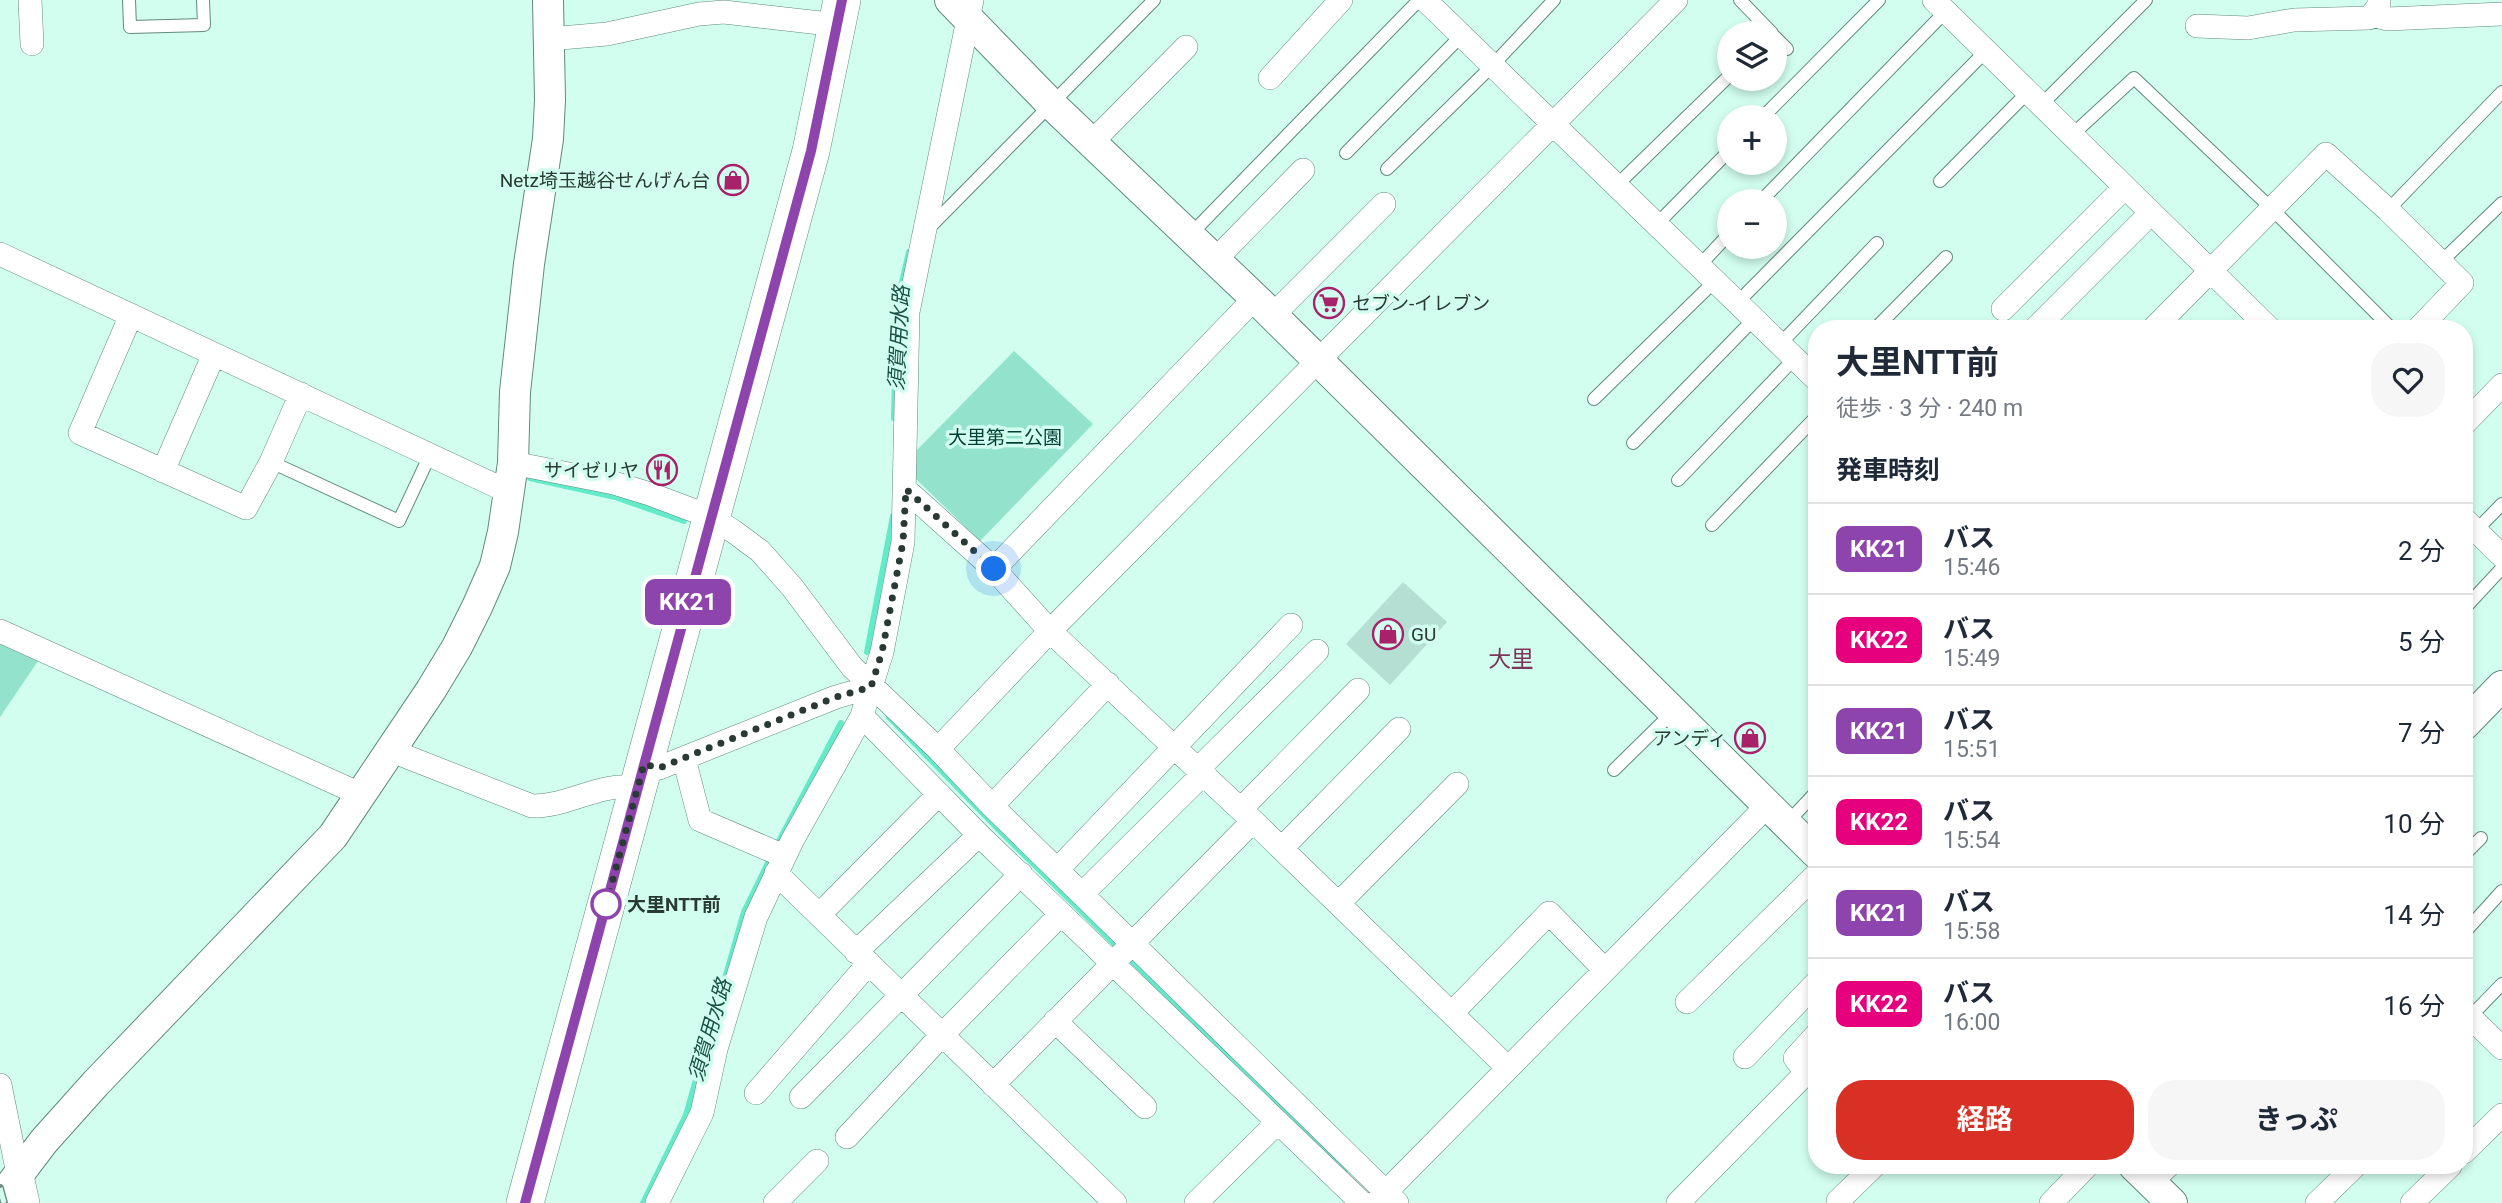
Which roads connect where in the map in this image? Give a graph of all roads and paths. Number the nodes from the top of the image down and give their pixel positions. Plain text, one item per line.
1 (30, 0) edge
2 (129, 0) edge
3 (202, 0) edge
4 (548, 0) edge
5 (1154, 0) edge
6 (1341, 0) edge
7 (1419, 0) edge
8 (1426, 0) edge
9 (1554, 0) edge
10 (1676, 0) edge
11 (1740, 0) edge
12 (1878, 0) edge
13 (2146, 0) edge
14 (723, 6) edge
15 (964, 6) edge
16 (1940, 6) edge
17 (2376, 7) edge
18 (2500, 10) edge
19 (840, 12) edge
20 (1760, 21) edge
21 (2197, 26) dead end
22 (1461, 36) junction
23 (550, 39) junction
24 (32, 44) dead end
25 (1186, 47) dead end
26 (1986, 51) junction
27 (1492, 66) junction
28 (1270, 78) dead end
29 (1717, 88) edge
30 (2502, 92) edge
31 (2035, 98) junction
32 (1052, 105) junction
33 (1775, 105) edge
34 (1553, 126) junction
35 (2072, 135) junction
36 (1091, 142) junction
37 (1346, 153) dead end
38 (1717, 163) edge
39 (1387, 169) dead end
40 (1303, 170) dead end
41 (1940, 181) dead end
42 (1616, 185) junction
43 (2125, 187) junction
44 (1772, 189) edge
45 (2502, 203) edge
46 (1384, 204) dead end
47 (2272, 209) junction
48 (2388, 211) junction
49 (2151, 212) junction
50 (1658, 223) junction
51 (923, 234) junction
52 (1189, 237) junction
53 (1877, 243) dead end
54 (0, 254) edge
55 (1717, 256) edge
56 (1946, 257) dead end
57 (1214, 261) junction
58 (2442, 261) junction
59 (2210, 272) junction
60 (1708, 273) junction
61 (1738, 302) junction
62 (1263, 307) junction
63 (2003, 309) dead end
64 (131, 315) junction
65 (1755, 318) junction
66 (1814, 320) edge
67 (1884, 320) edge
68 (2044, 320) edge
69 (2162, 320) edge
70 (2261, 320) edge
71 (2383, 320) edge
72 (2427, 320) edge
73 (1808, 327) edge
74 (1788, 351) junction
75 (214, 354) junction
76 (1318, 362) junction
77 (1808, 371) edge
78 (2502, 385) edge
79 (301, 394) junction
80 (1594, 399) dead end
81 (2473, 415) edge
82 (1808, 425) edge
83 (1633, 443) dead end
84 (430, 455) junction
85 (271, 462) junction
86 (163, 471) junction
87 (511, 478) junction
88 (1678, 480) dead end
89 (906, 489) junction
90 (2502, 504) edge
91 (711, 517) junction
92 (1712, 525) dead end
93 (2473, 527) edge
94 (2473, 535) edge
95 (2502, 556) edge
96 (994, 569) junction
97 (2502, 569) edge
98 (2473, 599) edge
99 (1291, 625) dead end
100 (0, 631) edge
101 (1050, 631) junction
102 (1317, 651) dead end
103 (1108, 684) junction
104 (2502, 686) edge
105 (871, 687) junction
106 (1358, 690) dead end
107 (1673, 712) junction
108 (862, 716) junction
109 (2473, 716) edge
110 (1399, 729) dead end
111 (1175, 747) junction
112 (938, 749) junction
113 (391, 751) junction
114 (684, 759) junction
115 (1614, 770) dead end
116 (1201, 771) junction
117 (641, 776) junction
118 (1457, 784) dead end
119 (939, 794) junction
120 (362, 795) junction
121 (1808, 797) edge
122 (992, 806) junction
123 (1777, 814) junction
124 (1247, 815) junction
125 (979, 835) junction
126 (2481, 838) dead end
127 (1808, 845) edge
128 (2473, 846) edge
129 (1282, 848) junction
130 (780, 865) junction
131 (1057, 870) junction
132 (1021, 874) junction
133 (1808, 883) edge
134 (2502, 891) edge
135 (1082, 894) junction
136 (1339, 903) junction
137 (1061, 914) junction
138 (819, 915) junction
139 (2473, 923) edge
140 (1131, 942) junction
141 (863, 958) junction
142 (1112, 962) junction
143 (1605, 970) junction
144 (2502, 984) edge
145 (1808, 991) edge
146 (900, 995) junction
147 (1687, 1002) dead end
148 (2473, 1011) edge
149 (1452, 1013) junction
150 (1055, 1021) junction
151 (2473, 1023) edge
152 (942, 1035) junction
153 (1808, 1044) edge
154 (2502, 1048) edge
155 (1745, 1057) dead end
156 (1508, 1068) junction
157 (993, 1084) junction
158 (0, 1085) edge
159 (756, 1093) dead end
160 (801, 1097) dead end
161 (1145, 1107) dead end
162 (2502, 1115) edge
163 (1278, 1122) junction
164 (847, 1137) dead end
165 (2473, 1143) edge
166 (817, 1161) dead end
167 (19, 1172) junction
168 (1865, 1174) edge
169 (2079, 1174) edge
170 (2347, 1174) edge
171 (2442, 1174) edge
172 (0, 1199) edge
173 (1386, 1199) edge
174 (1832, 1202) edge
175 (28, 1203) edge
176 (525, 1203) edge
177 (657, 1203) edge
178 (775, 1203) edge
179 (1115, 1203) edge
180 (1196, 1203) edge
181 (1362, 1203) edge
182 (1678, 1203) edge
183 (2051, 1203) edge
184 (2317, 1203) edge
185 (2412, 1203) edge

1 - 24 street
2 - 3 lane
4 - 23 street
5 - 32 lane
6 - 28 street
7 - 52 lane
8 - 22 street
9 - 27 lane
10 - 34 street
11 - 20 lane
12 - 33 lane
13 - 31 lane
14 - 19 street
14 - 23 street
15 - 32 street
15 - 51 street
16 - 26 street
16 - 44 lane
17 - 18 street
17 - 21 street
19 - 91 main road
22 - 27 street
22 - 37 lane
23 - 87 street
25 - 36 street
26 - 31 street
26 - 61 lane
27 - 34 street
27 - 39 lane
29 - 42 lane
30 - 48 lane
31 - 35 street
31 - 41 lane
32 - 36 street
32 - 51 lane
34 - 42 street
34 - 76 street
35 - 43 street
35 - 47 lane
36 - 52 street
38 - 50 lane
40 - 57 street
42 - 50 street
43 - 49 street
43 - 63 street
45 - 58 lane
46 - 62 street
47 - 48 street
47 - 59 street
47 - 71 lane
48 - 58 street
49 - 59 street
49 - 68 street
50 - 60 street
51 - 89 street
52 - 57 street
53 - 66 lane
54 - 64 street
55 - 60 lane
56 - 67 lane
57 - 62 street
58 - 72 street
59 - 69 street
59 - 70 street
60 - 61 street
60 - 80 lane
61 - 65 street
62 - 76 street
62 - 96 street
64 - 75 street
64 - 86 street
65 - 74 street
65 - 83 lane
73 - 74 lane
74 - 77 street
74 - 88 lane
75 - 79 street
75 - 86 street
76 - 101 street
76 - 107 street
78 - 81 street
79 - 84 street
79 - 85 street
82 - 92 lane
84 - 85 lane
84 - 87 street
85 - 86 street
87 - 91 street
87 - 113 street
89 - 96 street
89 - 105 street
90 - 93 lane
91 - 105 street
91 - 117 main road
94 - 95 street
96 - 101 street
97 - 98 lane
99 - 111 street
100 - 120 street
101 - 103 street
101 - 112 street
102 - 116 street
103 - 111 street
103 - 122 street
104 - 109 street
105 - 108 street
105 - 112 street
105 - 114 street
106 - 124 street
107 - 115 lane
107 - 123 street
108 - 119 street
108 - 130 street
110 - 129 street
111 - 116 street
111 - 131 street
112 - 122 street
113 - 117 street
113 - 120 street
114 - 117 street
114 - 130 street
116 - 124 street
116 - 135 street
117 - 176 main road
118 - 136 street
119 - 125 street
119 - 138 street
120 - 167 street
121 - 123 lane
122 - 131 street
123 - 127 street
123 - 143 street
124 - 129 street
124 - 140 street
125 - 132 street
125 - 141 street
126 - 128 lane
129 - 136 street
130 - 138 street
130 - 177 street
131 - 135 street
132 - 137 street
132 - 146 street
133 - 147 street
134 - 139 lane
135 - 140 street
136 - 149 street
137 - 142 street
137 - 152 street
138 - 141 street
140 - 142 street
140 - 173 street
141 - 146 street
141 - 159 street
142 - 150 street
142 - 163 street
143 - 149 street
143 - 156 street
144 - 148 lane
145 - 155 street
146 - 152 street
146 - 160 street
149 - 156 street
150 - 157 street
150 - 161 street
151 - 154 street
152 - 157 street
152 - 164 street
153 - 182 street
156 - 173 street
157 - 179 street
158 - 167 street
162 - 165 street
163 - 180 street
163 - 181 street
166 - 178 street
167 - 172 street
167 - 175 street
168 - 174 street
169 - 183 street
170 - 184 street
171 - 185 street

